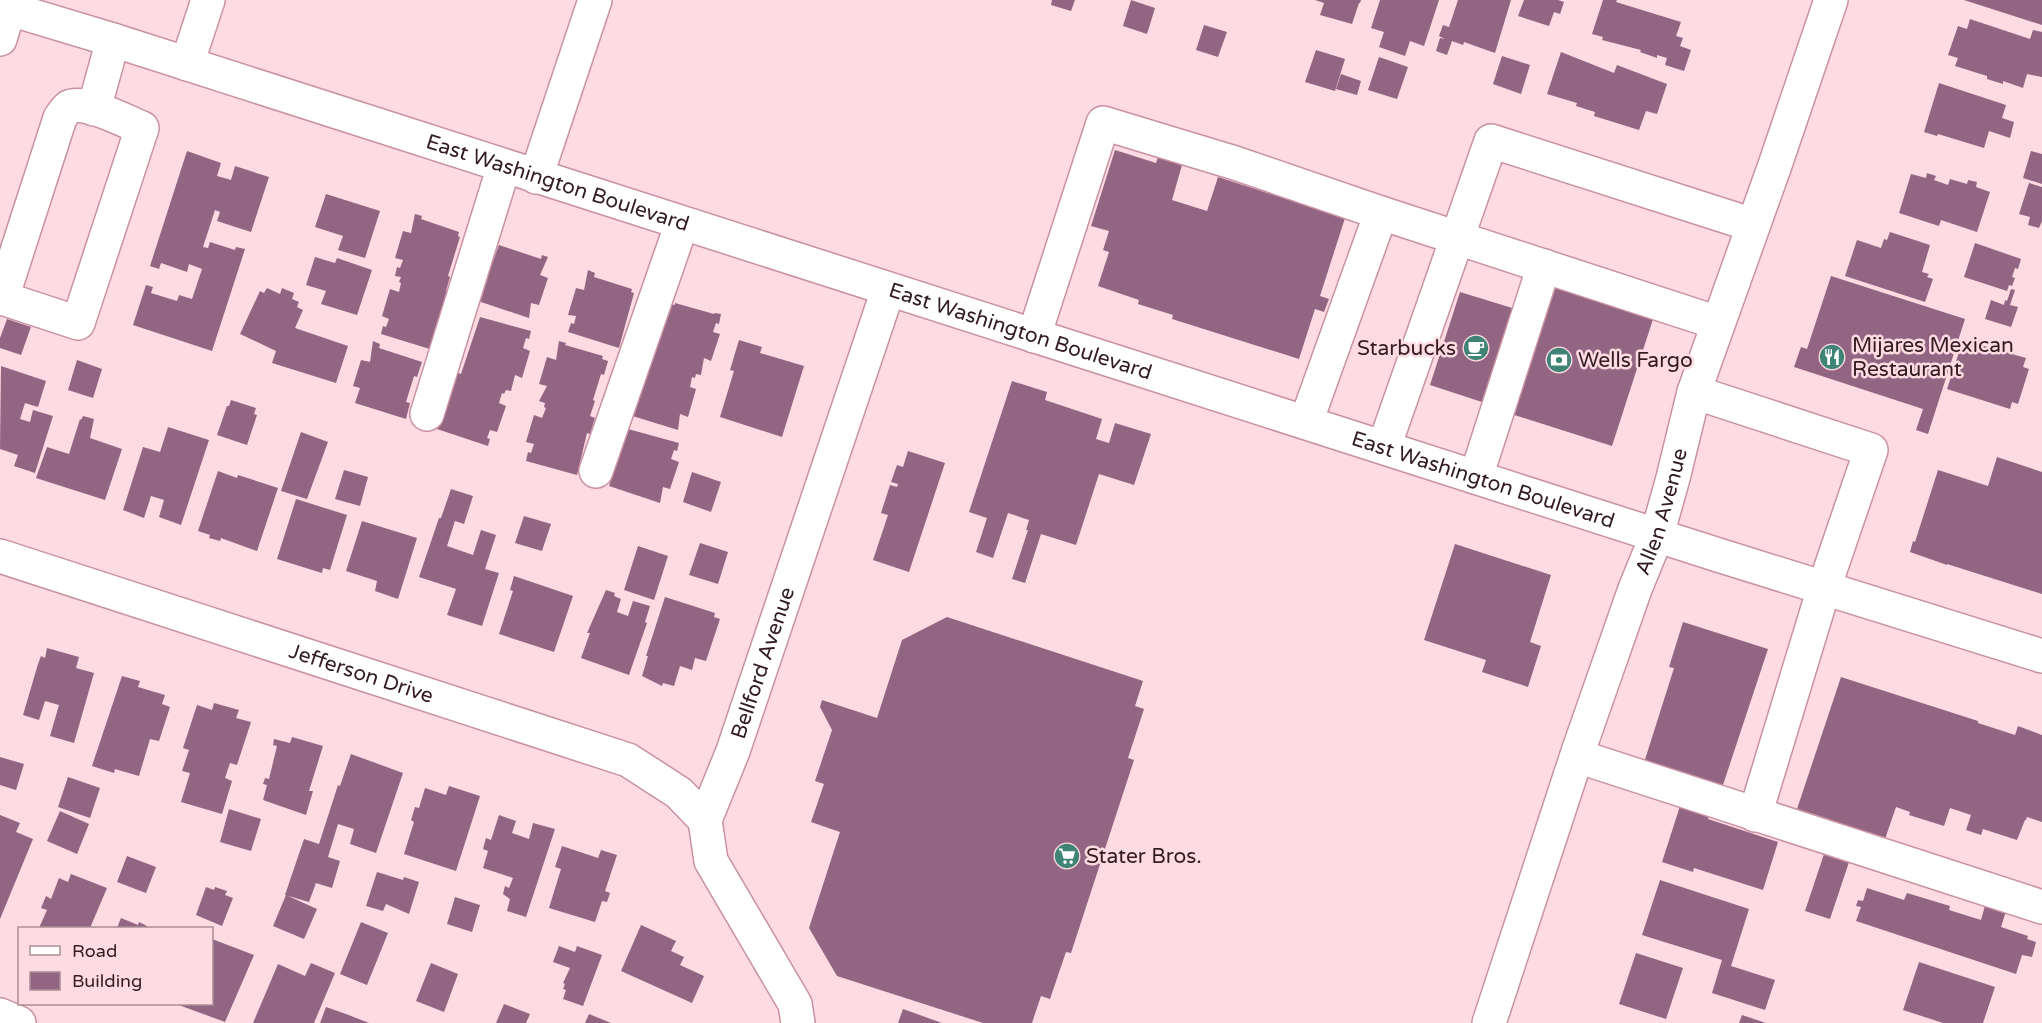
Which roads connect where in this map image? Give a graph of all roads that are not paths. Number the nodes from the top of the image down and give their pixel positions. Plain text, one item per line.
1 (208, 0) edge
2 (595, 0) edge
3 (1831, 0) edge
4 (3, 18) edge
5 (113, 40) junction
6 (187, 64) junction
7 (94, 109) junction
8 (504, 166) junction
9 (536, 177) junction
10 (1381, 213) junction
11 (682, 223) junction
12 (1754, 225) junction
13 (1457, 237) junction
14 (1544, 266) junction
15 (888, 290) junction
16 (1, 297) edge
17 (1718, 323) junction
18 (1034, 336) junction
19 (1694, 393) junction
20 (427, 414) dead end
21 (1306, 422) junction
22 (1384, 447) junction
23 (596, 471) dead end
24 (1476, 477) junction
25 (1657, 535) junction
26 (0, 556) edge
27 (1824, 588) junction
28 (2042, 656) edge
29 (1577, 756) junction
30 (1755, 815) junction
31 (705, 820) junction
32 (2042, 907) edge
33 (0, 1015) edge
34 (19, 1023) edge
35 (798, 1023) edge
36 (1489, 1023) edge

1 - 6 street
2 - 9 street
3 - 12 street, Allen Avenue
4 - 5 street, East Washington Boulevard
5 - 6 street, East Washington Boulevard
5 - 7 street
6 - 8 street, East Washington Boulevard
7 - 16 street
7 - 16 street
8 - 9 street, East Washington Boulevard
8 - 20 street
9 - 11 street, East Washington Boulevard
10 - 13 street
10 - 18 street
10 - 21 street
11 - 15 street, East Washington Boulevard
11 - 23 street
12 - 13 street
12 - 17 street, Allen Avenue
13 - 14 street
13 - 22 street
14 - 17 street
14 - 24 street
15 - 18 street, East Washington Boulevard
15 - 31 street, Bellford Avenue
17 - 19 street, Allen Avenue
18 - 21 street, East Washington Boulevard
19 - 25 street, Allen Avenue
19 - 27 street
21 - 22 street, East Washington Boulevard
22 - 24 street, East Washington Boulevard
24 - 25 street, East Washington Boulevard
25 - 27 street, East Washington Boulevard
25 - 29 street, Allen Avenue
26 - 31 street, Jefferson Drive
27 - 28 street, East Washington Boulevard
27 - 30 street
29 - 30 street
29 - 36 street, Allen Avenue
30 - 32 street
31 - 35 street, Bellford Avenue
33 - 34 street

